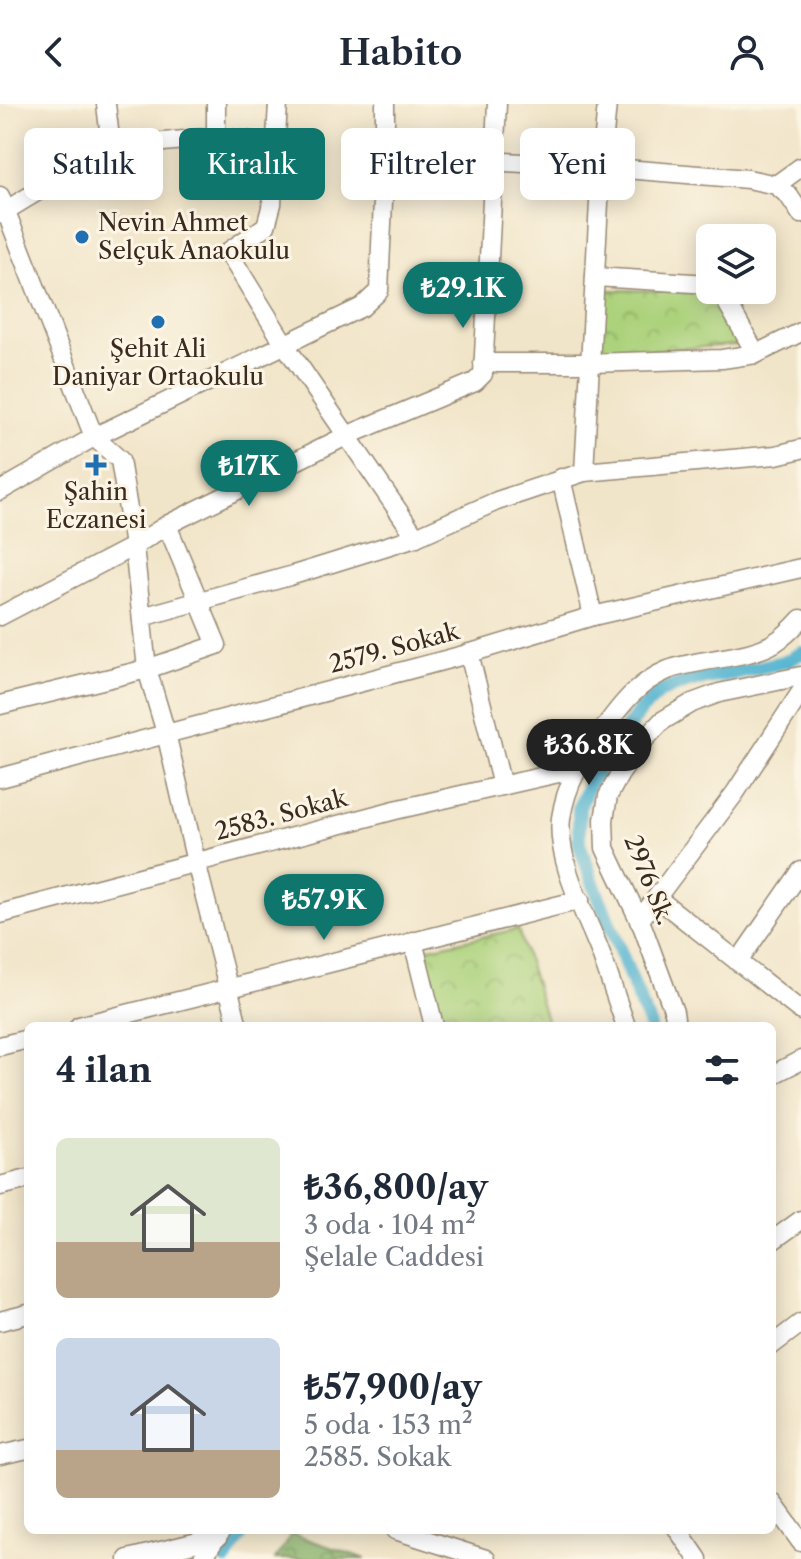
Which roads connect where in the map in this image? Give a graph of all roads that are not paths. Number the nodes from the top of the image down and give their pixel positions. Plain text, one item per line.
1 (106, 104) edge
2 (216, 104) edge
3 (278, 104) edge
4 (385, 104) edge
5 (497, 104) edge
6 (607, 104) edge
7 (109, 128) edge
8 (216, 128) edge
9 (276, 128) edge
10 (385, 128) edge
11 (495, 128) edge
12 (605, 128) edge
13 (801, 167) edge
14 (635, 170) edge
15 (776, 185) junction
16 (24, 195) edge
17 (272, 200) edge
18 (383, 200) edge
19 (491, 200) edge
20 (599, 200) edge
21 (2, 207) edge
22 (801, 214) edge
23 (595, 277) junction
24 (696, 283) edge
25 (728, 304) edge
26 (801, 332) edge
27 (285, 345) junction
28 (756, 354) junction
29 (483, 363) junction
30 (590, 363) junction
31 (346, 436) junction
32 (94, 437) junction
33 (801, 449) edge
34 (584, 472) junction
35 (561, 478) junction
36 (0, 491) edge
37 (167, 525) junction
38 (416, 537) junction
39 (134, 546) junction
40 (801, 568) edge
41 (200, 602) junction
42 (0, 616) edge
43 (593, 616) junction
44 (142, 617) junction
45 (801, 619) edge
46 (469, 653) junction
47 (147, 669) junction
48 (801, 676) edge
49 (801, 692) edge
50 (0, 705) edge
51 (166, 733) junction
52 (576, 769) junction
53 (0, 778) edge
54 (502, 786) junction
55 (196, 862) junction
56 (801, 871) edge
57 (657, 898) junction
58 (580, 900) junction
59 (0, 914) edge
60 (639, 921) junction
61 (413, 941) junction
62 (738, 962) junction
63 (227, 988) junction
64 (801, 1011) edge
65 (95, 1022) edge
66 (237, 1022) edge
67 (433, 1022) edge
68 (624, 1022) edge
69 (675, 1022) edge
70 (24, 1040) edge
71 (0, 1046) edge
72 (801, 1060) edge
73 (776, 1073) edge
74 (24, 1180) edge
75 (0, 1186) edge
76 (801, 1220) edge
77 (776, 1238) edge
78 (24, 1315) edge
79 (0, 1321) edge
80 (801, 1323) edge
81 (776, 1342) edge
82 (24, 1450) edge
83 (0, 1455) edge
84 (776, 1508) edge
85 (220, 1534) edge
86 (408, 1534) edge
87 (681, 1534) edge
88 (801, 1542) edge
89 (156, 1556) edge
90 (128, 1559) edge
91 (202, 1559) edge
92 (486, 1559) edge
93 (698, 1559) edge

1 - 7 street
2 - 8 street
3 - 9 street
4 - 10 street
5 - 11 street
6 - 12 street
13 - 15 street
14 - 15 street
15 - 22 street
16 - 21 street
17 - 27 street
18 - 27 street
19 - 29 street
20 - 23 street
21 - 32 street
23 - 24 street
23 - 30 street
25 - 28 street
26 - 28 street
27 - 31 street
27 - 32 street
28 - 30 street
29 - 30 street
29 - 31 street
30 - 34 street
31 - 37 street
31 - 38 street
32 - 36 street
32 - 39 street
33 - 34 street
34 - 35 street
35 - 38 street
35 - 43 street
37 - 39 street
37 - 41 street
38 - 41 street
39 - 42 street
39 - 44 street
40 - 43 street, 2579. Sokak
41 - 44 street
41 - 47 street
43 - 46 street, 2579. Sokak
44 - 47 street
45 - 52 street
46 - 51 street, 2579. Sokak
46 - 54 street
47 - 50 street
47 - 51 street
48 - 60 street, 2976 Sk.
49 - 57 street
51 - 53 street, 2579. Sokak
51 - 55 street
52 - 54 street, 2583. Sokak
52 - 58 street
54 - 55 street, 2583. Sokak
55 - 59 street, 2583. Sokak
55 - 63 street
56 - 62 street
57 - 60 street
57 - 62 street
58 - 61 street
58 - 68 street
60 - 69 street, 2976 Sk.
61 - 63 street
61 - 67 street
62 - 64 street
63 - 65 street
63 - 66 street
70 - 71 street
72 - 73 street
74 - 75 street
76 - 77 street
78 - 79 street
80 - 81 street
82 - 83 street
84 - 88 street
85 - 89 street
85 - 91 street
86 - 92 street
87 - 93 street
89 - 90 street

